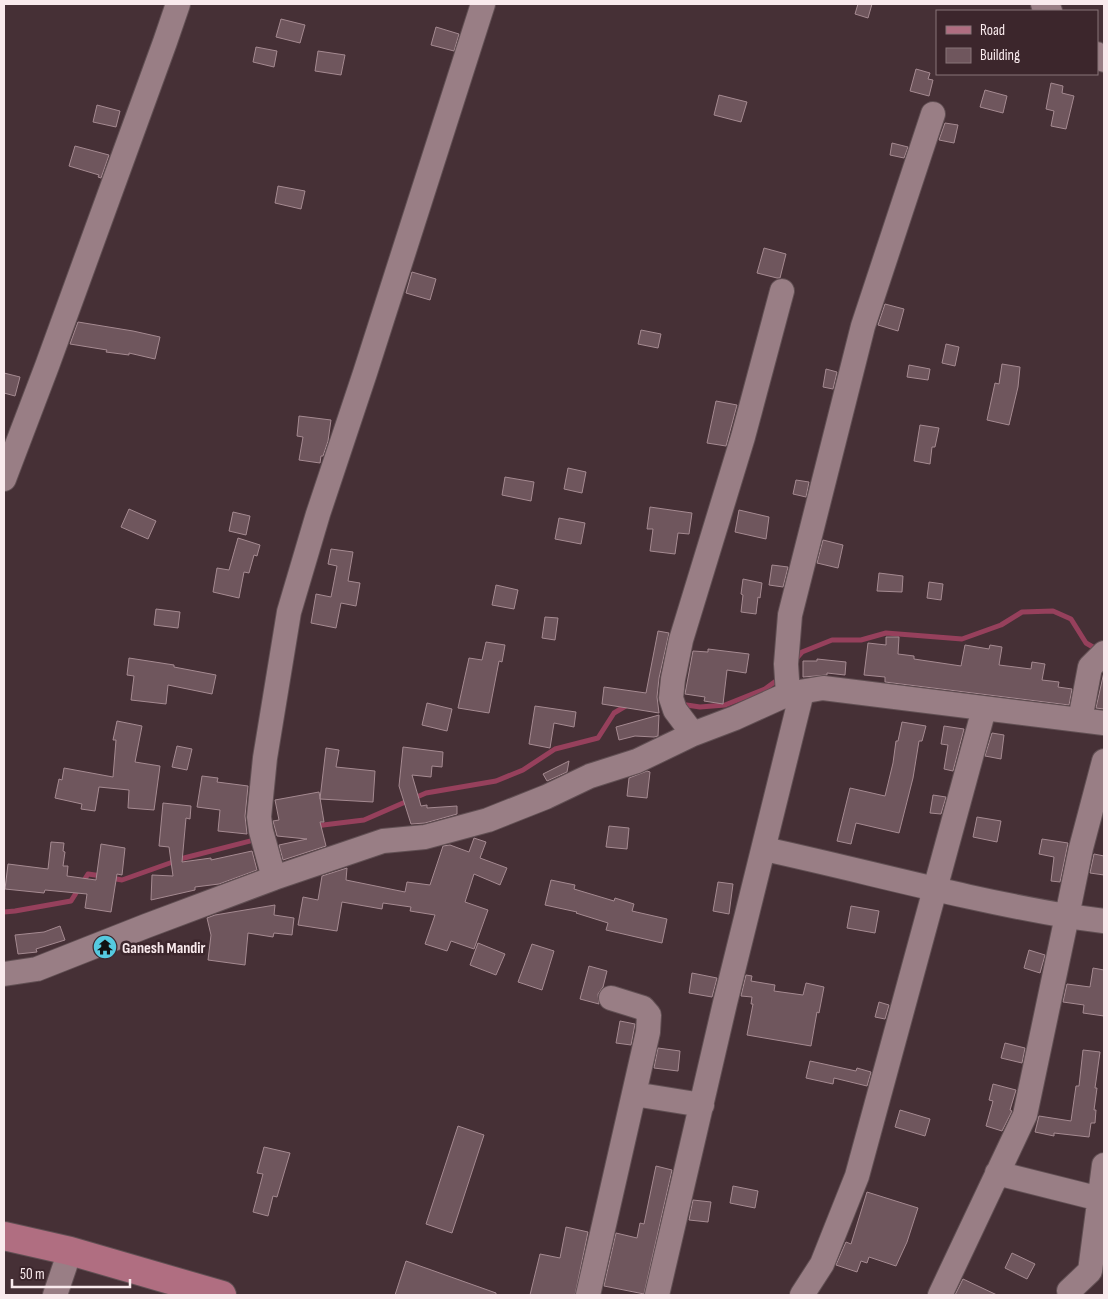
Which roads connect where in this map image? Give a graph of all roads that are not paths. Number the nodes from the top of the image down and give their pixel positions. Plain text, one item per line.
1 (178, 4) edge
2 (483, 4) edge
3 (933, 114) dead end
4 (782, 291) dead end
5 (4, 479) edge
6 (1104, 653) edge
7 (791, 682) junction
8 (984, 709) junction
9 (1080, 720) junction
10 (1104, 723) edge
11 (693, 734) junction
12 (1104, 761) edge
13 (764, 849) junction
14 (274, 878) junction
15 (935, 889) junction
16 (1067, 916) junction
17 (1104, 921) edge
18 (4, 974) edge
19 (611, 998) dead end
20 (634, 1094) junction
21 (702, 1105) junction
22 (1104, 1165) edge
23 (997, 1173) junction
24 (1100, 1199) junction
25 (4, 1236) edge
26 (70, 1251) junction
27 (1104, 1272) edge
28 (1067, 1293) edge
29 (55, 1295) edge
30 (222, 1295) edge
31 (588, 1295) edge
32 (657, 1295) edge
33 (802, 1295) edge
34 (940, 1295) edge

1 - 5 street
2 - 14 street
3 - 7 street
4 - 11 street
6 - 9 street
7 - 8 street
7 - 11 street
7 - 13 street
8 - 9 street
8 - 15 street
9 - 10 street
11 - 14 street
12 - 16 street
13 - 15 street
13 - 21 street
14 - 18 street
15 - 16 street
15 - 33 street
16 - 17 street
16 - 23 street
19 - 20 street
20 - 21 street
20 - 31 street
21 - 32 street
22 - 24 street
23 - 24 street
23 - 34 street
24 - 28 street
25 - 26 main road
26 - 29 street
26 - 30 main road
27 - 28 street

